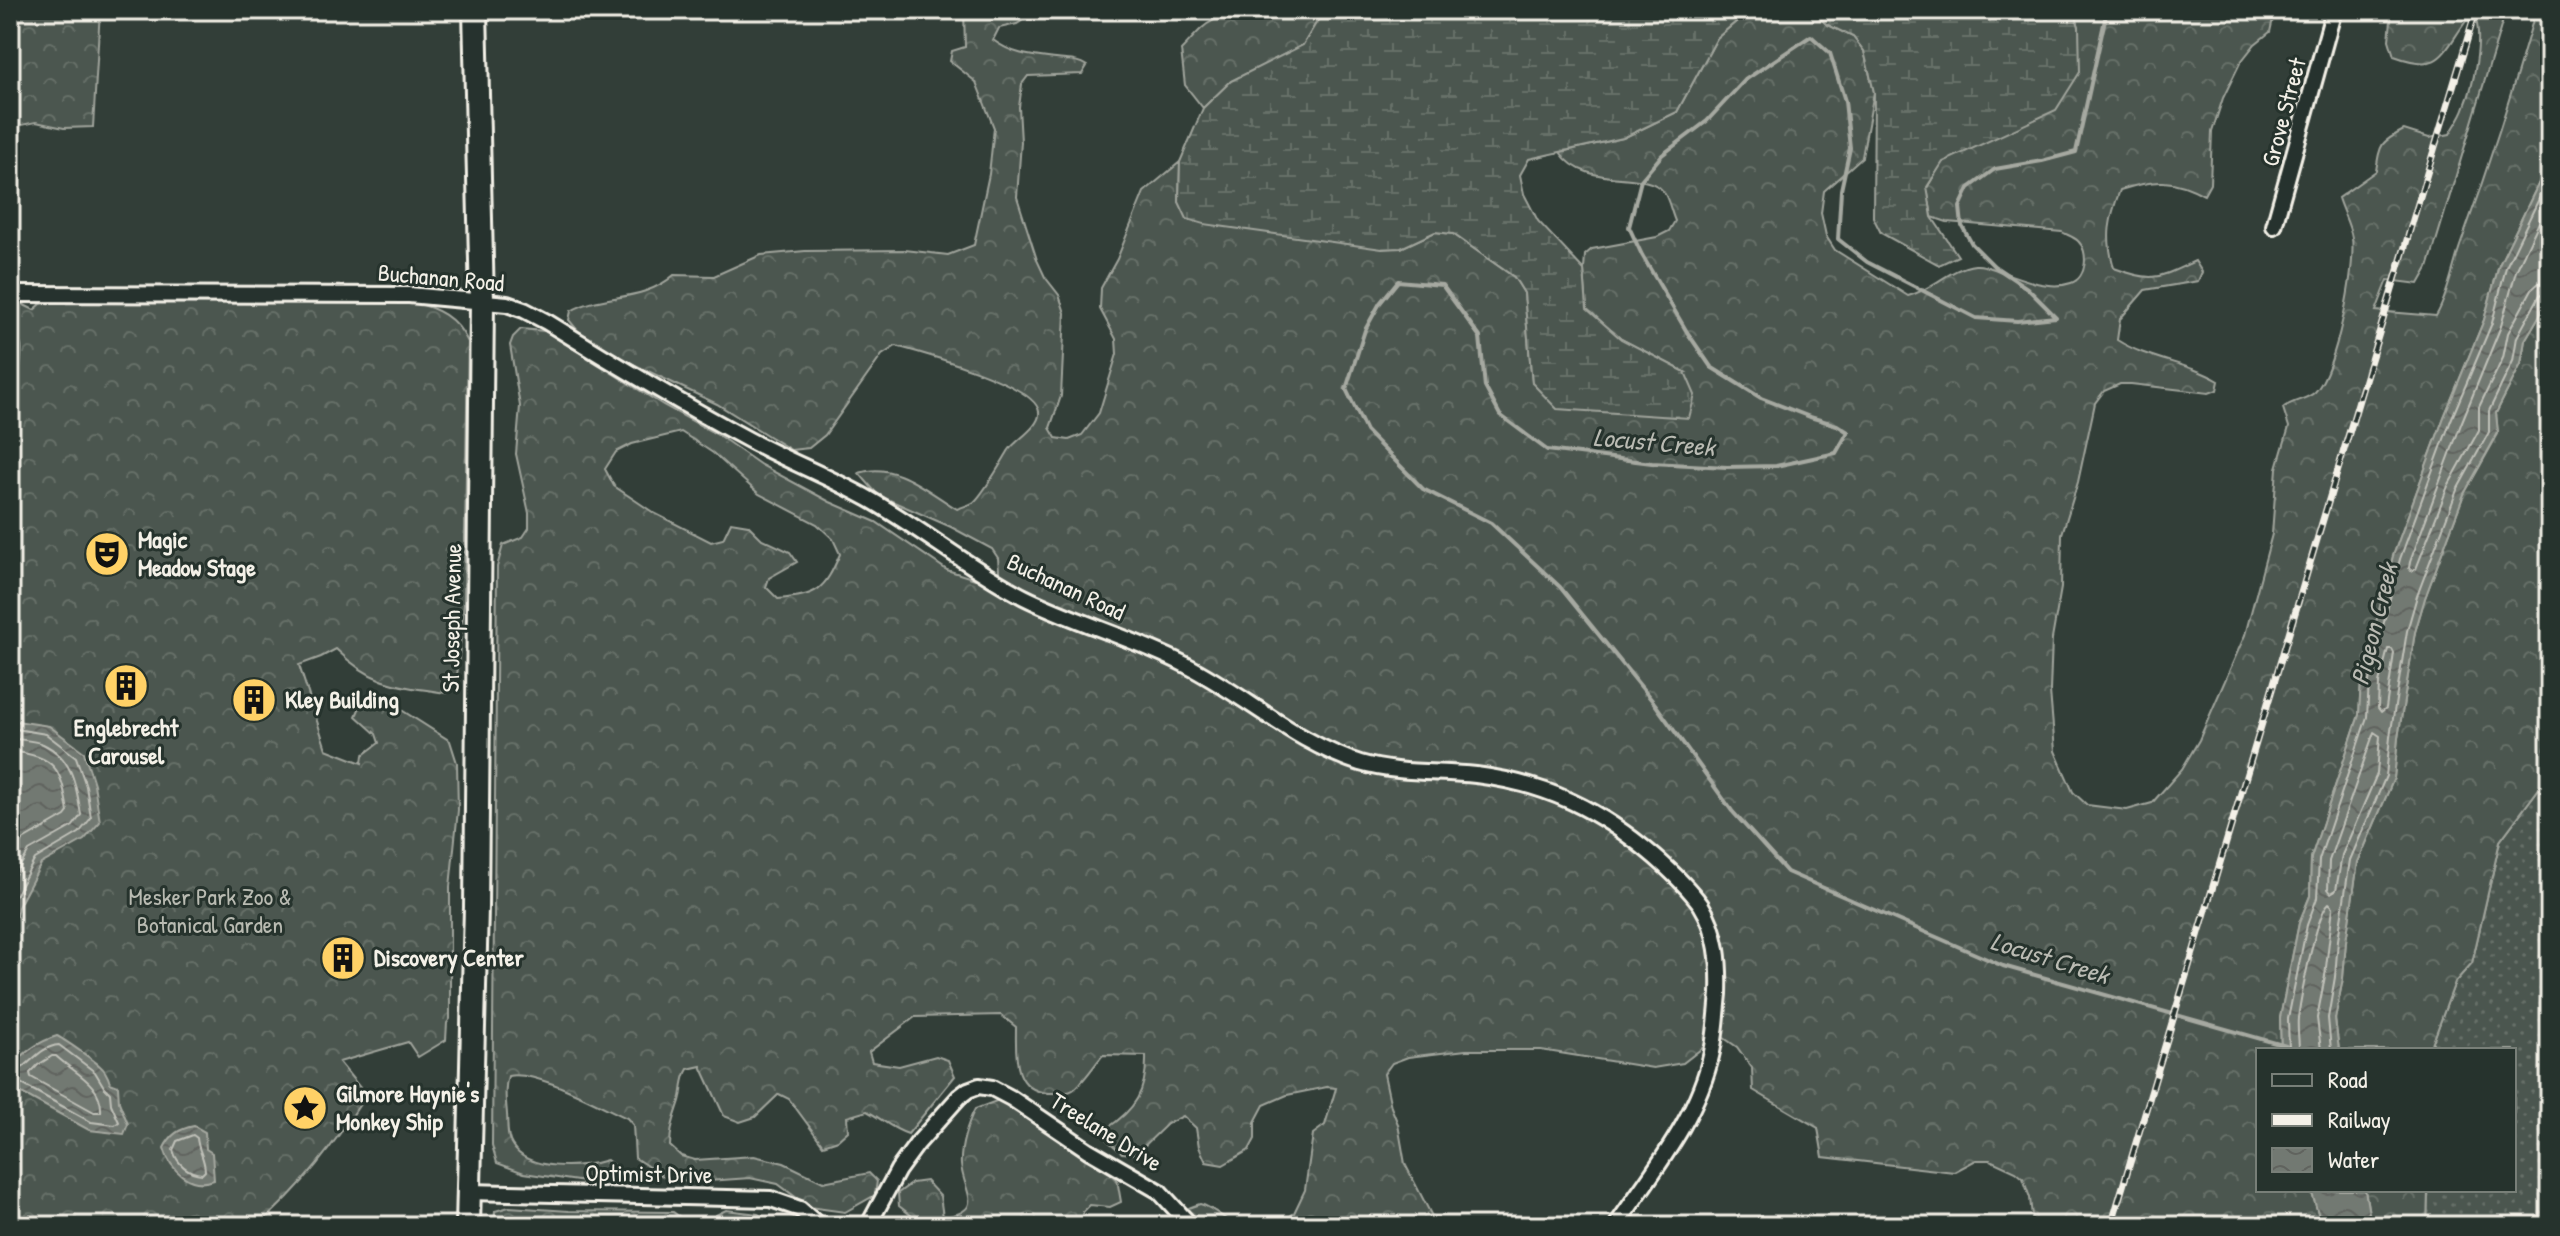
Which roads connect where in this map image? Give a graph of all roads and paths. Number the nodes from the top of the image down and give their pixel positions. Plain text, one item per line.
1 (475, 10) edge
2 (2334, 10) edge
3 (2274, 226) dead end
4 (11, 299) edge
5 (482, 302) junction
6 (10, 338) edge
7 (10, 385) edge
8 (469, 1192) junction
9 (468, 1226) edge
10 (819, 1226) edge
11 (868, 1226) edge
12 (1191, 1226) edge
13 (1616, 1226) edge

1 - 5 main road, St Joseph Avenue
2 - 3 street, Grove Street
4 - 5 street, Buchanan Road
5 - 8 main road, St Joseph Avenue
5 - 13 street, Buchanan Road
6 - 7 street
8 - 9 main road, St Joseph Avenue
8 - 10 street, Optimist Drive
11 - 12 street, Treelane Drive

